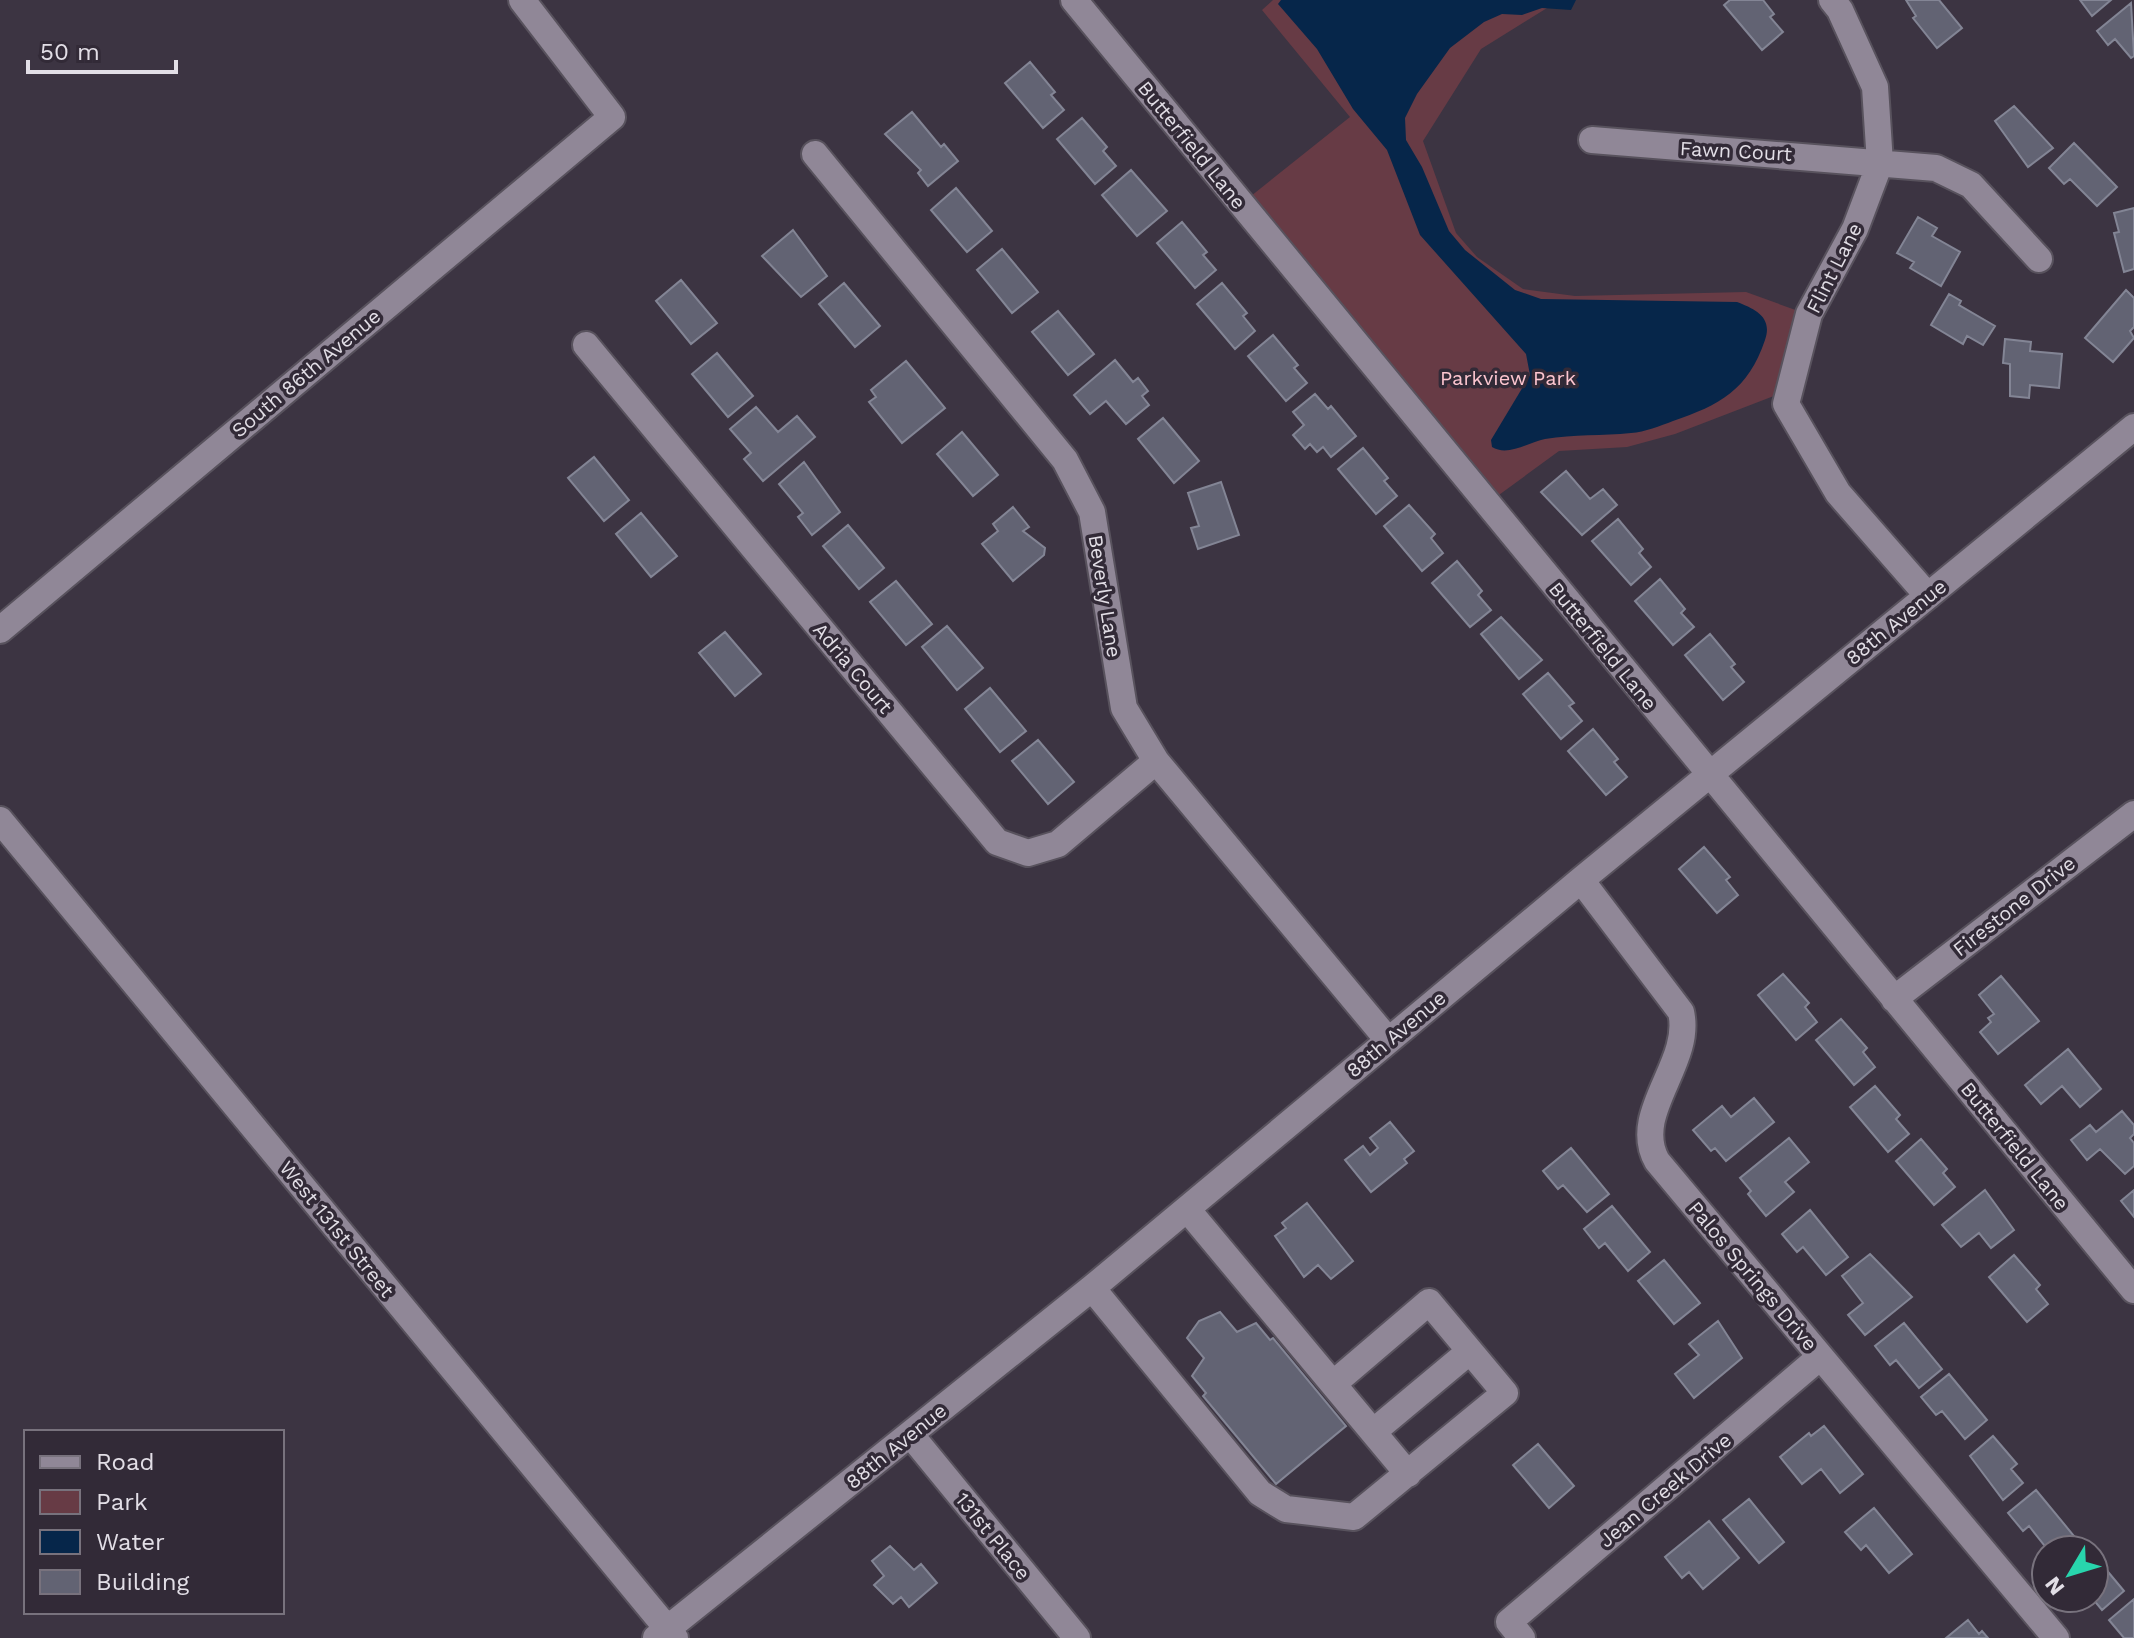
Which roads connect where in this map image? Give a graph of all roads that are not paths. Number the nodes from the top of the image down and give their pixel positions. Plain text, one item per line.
1 (522, 0) edge
2 (1074, 0) edge
3 (1832, 0) edge
4 (1592, 140) dead end
5 (815, 154) dead end
6 (1880, 163) junction
7 (2039, 259) dead end
8 (586, 345) dead end
9 (2134, 427) edge
10 (1928, 596) junction
11 (0, 630) edge
12 (1156, 761) junction
13 (1709, 776) junction
14 (2134, 814) edge
15 (0, 820) edge
16 (1581, 880) junction
17 (1894, 999) junction
18 (1388, 1040) junction
19 (1187, 1209) junction
20 (1092, 1288) junction
21 (2134, 1290) edge
22 (1470, 1351) junction
23 (1820, 1357) junction
24 (1333, 1384) junction
25 (1373, 1432) junction
26 (910, 1434) junction
27 (1408, 1474) junction
28 (1516, 1630) edge
29 (666, 1635) edge
30 (1077, 1638) edge
31 (2056, 1638) edge

1 - 11 street, South 86th Avenue
2 - 13 street, Butterfield Lane
3 - 6 street, Flint Lane
4 - 6 street, Fawn Court
5 - 12 street, Beverly Lane
6 - 7 street, Fawn Court
6 - 10 street, Flint Lane
8 - 12 street, Adria Court
9 - 10 street, 88th Avenue
10 - 13 street, 88th Avenue
12 - 18 street, Beverly Lane
13 - 16 street, 88th Avenue
13 - 17 street, Butterfield Lane
14 - 17 street, Firestone Drive
15 - 29 street, West 131st Street
16 - 18 street, 88th Avenue
16 - 23 street, Palos Springs Drive
17 - 21 street, Butterfield Lane
18 - 19 street, 88th Avenue
19 - 20 street, 88th Avenue
19 - 24 street
20 - 26 street, 88th Avenue
20 - 27 street
22 - 24 street
22 - 25 street
22 - 27 street
23 - 28 street, Jean Creek Drive
23 - 31 street, Palos Springs Drive
24 - 25 street
25 - 27 street
26 - 29 street, 88th Avenue
26 - 30 street, 131st Place

